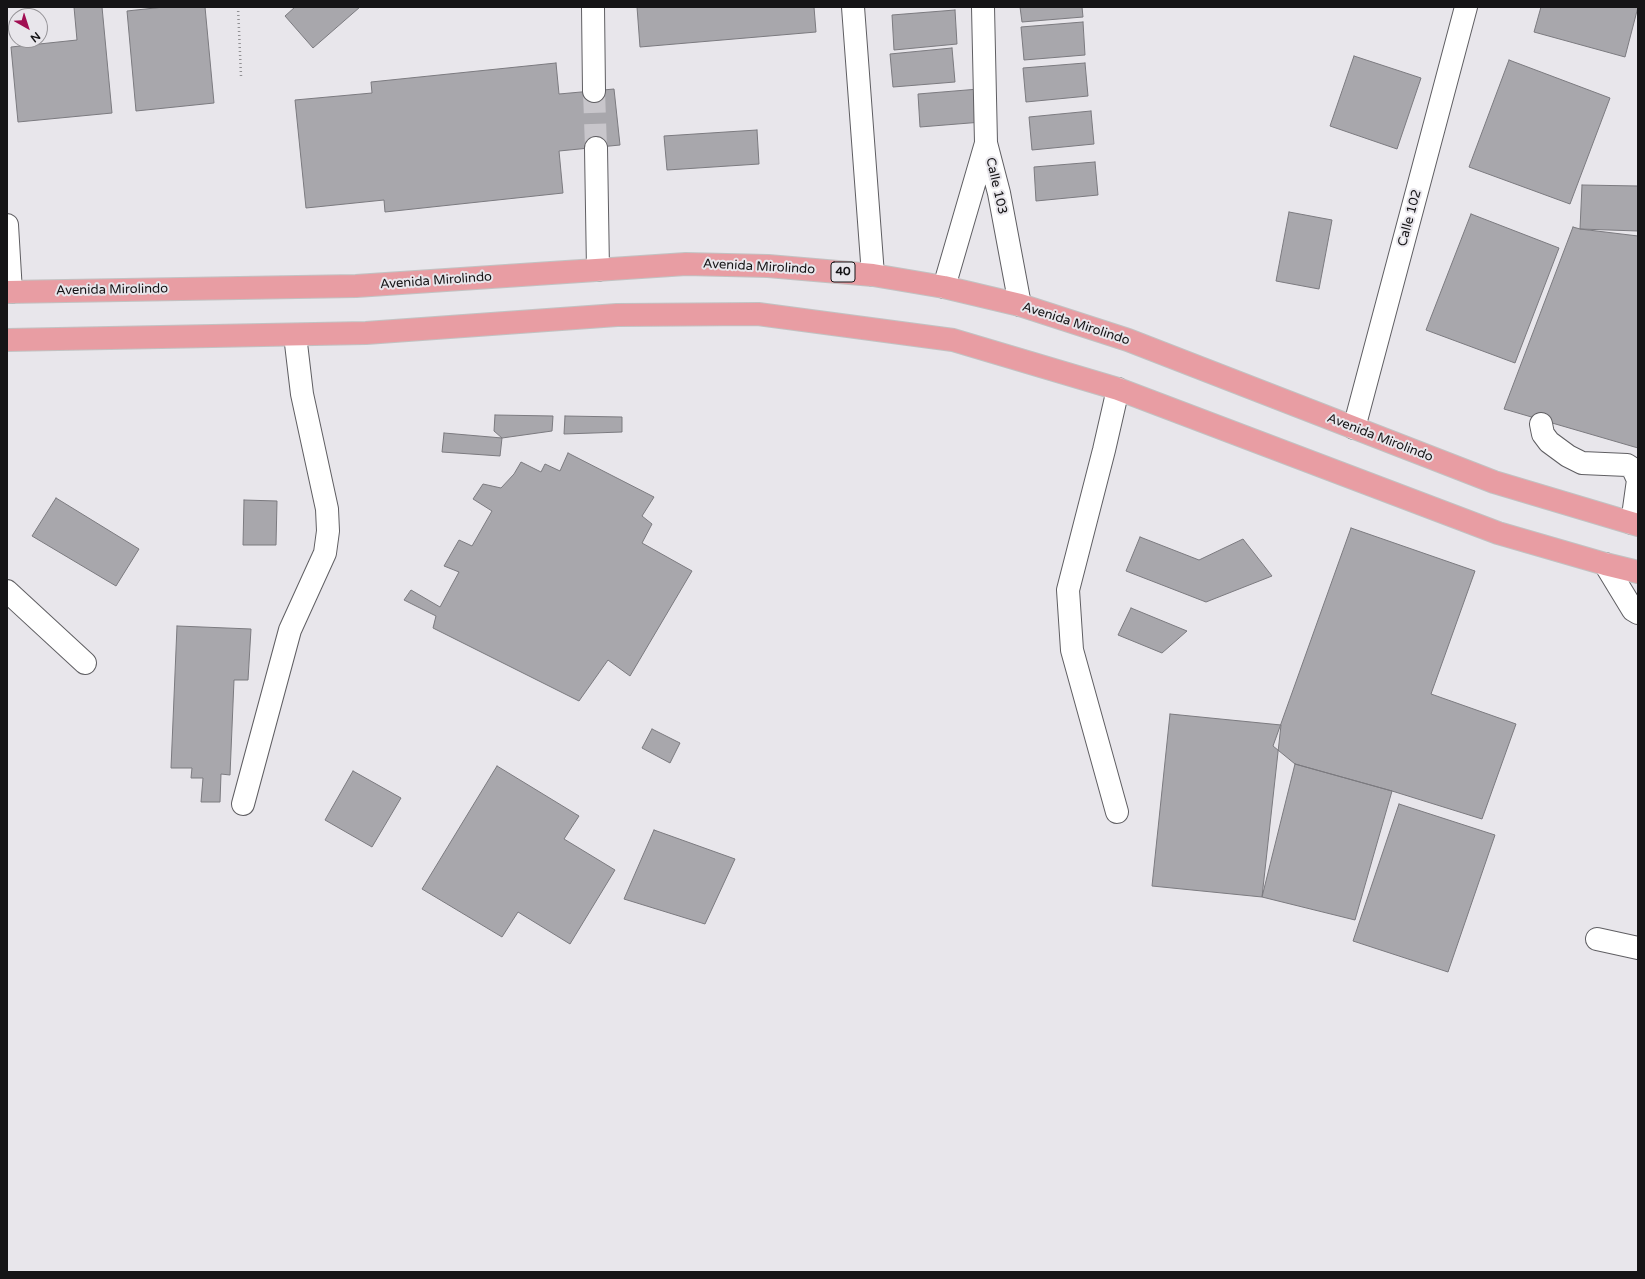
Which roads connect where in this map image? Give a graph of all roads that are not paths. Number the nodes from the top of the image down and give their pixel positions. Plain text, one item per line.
1 (593, 7) edge
2 (853, 7) edge
3 (983, 7) edge
4 (1466, 7) edge
5 (594, 91) tunnel mouth
6 (986, 144) junction
7 (596, 148) tunnel mouth
8 (7, 225) edge
9 (8, 264) edge
10 (598, 270) junction
11 (872, 275) junction
12 (944, 287) junction
13 (9, 292) edge
14 (1020, 305) junction
15 (295, 335) junction
16 (7, 340) edge
17 (1118, 389) junction
18 (1541, 424) dead end
19 (1354, 428) junction
20 (1635, 524) edge
21 (1605, 564) junction
22 (1638, 572) edge
23 (7, 591) edge
24 (1638, 612) edge
25 (85, 663) dead end
26 (243, 804) dead end
27 (1117, 812) dead end
28 (1597, 939) dead end
29 (1638, 948) edge

1 - 5 street
2 - 11 street
3 - 6 street
4 - 19 street, Calle 102
6 - 12 street, Calle 103
6 - 14 street, Calle 103
7 - 10 street
8 - 9 street
9 - 13 street
10 - 11 main road, Avenida Mirolindo / 40
10 - 13 main road, Avenida Mirolindo / 40
11 - 12 main road, Avenida Mirolindo / 40
12 - 14 main road, Avenida Mirolindo / 40
14 - 19 main road, Avenida Mirolindo / 40
15 - 16 main road
15 - 17 main road
15 - 26 street
17 - 21 main road
17 - 27 street
18 - 20 street
19 - 20 main road, Avenida Mirolindo / 40
21 - 22 main road
21 - 24 street
23 - 25 street
28 - 29 street

